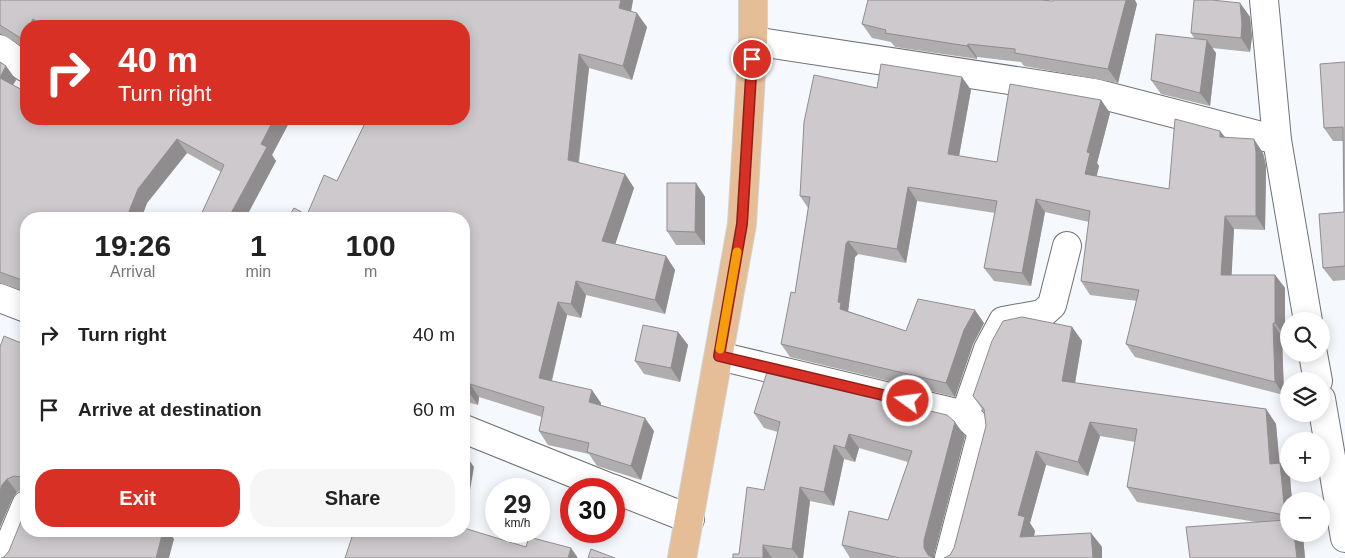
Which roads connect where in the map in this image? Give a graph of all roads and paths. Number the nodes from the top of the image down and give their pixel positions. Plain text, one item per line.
1 (753, 0) edge
2 (1264, 0) edge
3 (753, 41) junction
4 (0, 49) edge
5 (20, 64) edge
6 (1277, 140) junction
7 (1067, 246) dead end
8 (0, 298) edge
9 (20, 306) edge
10 (1306, 312) edge
11 (719, 356) junction
12 (965, 415) junction
13 (1325, 422) edge
14 (470, 431) edge
15 (586, 478) edge
16 (625, 493) edge
17 (20, 519) edge
18 (690, 519) junction
19 (1344, 523) edge
20 (4, 558) edge
21 (682, 558) edge
22 (949, 558) edge

1 - 3 main road
2 - 6 street
3 - 6 street
3 - 11 main road
4 - 5 street
6 - 10 street
7 - 12 street
8 - 9 street
11 - 12 street
11 - 18 main road
12 - 22 street
13 - 19 street
14 - 15 street
16 - 18 street
17 - 20 street
18 - 21 main road

